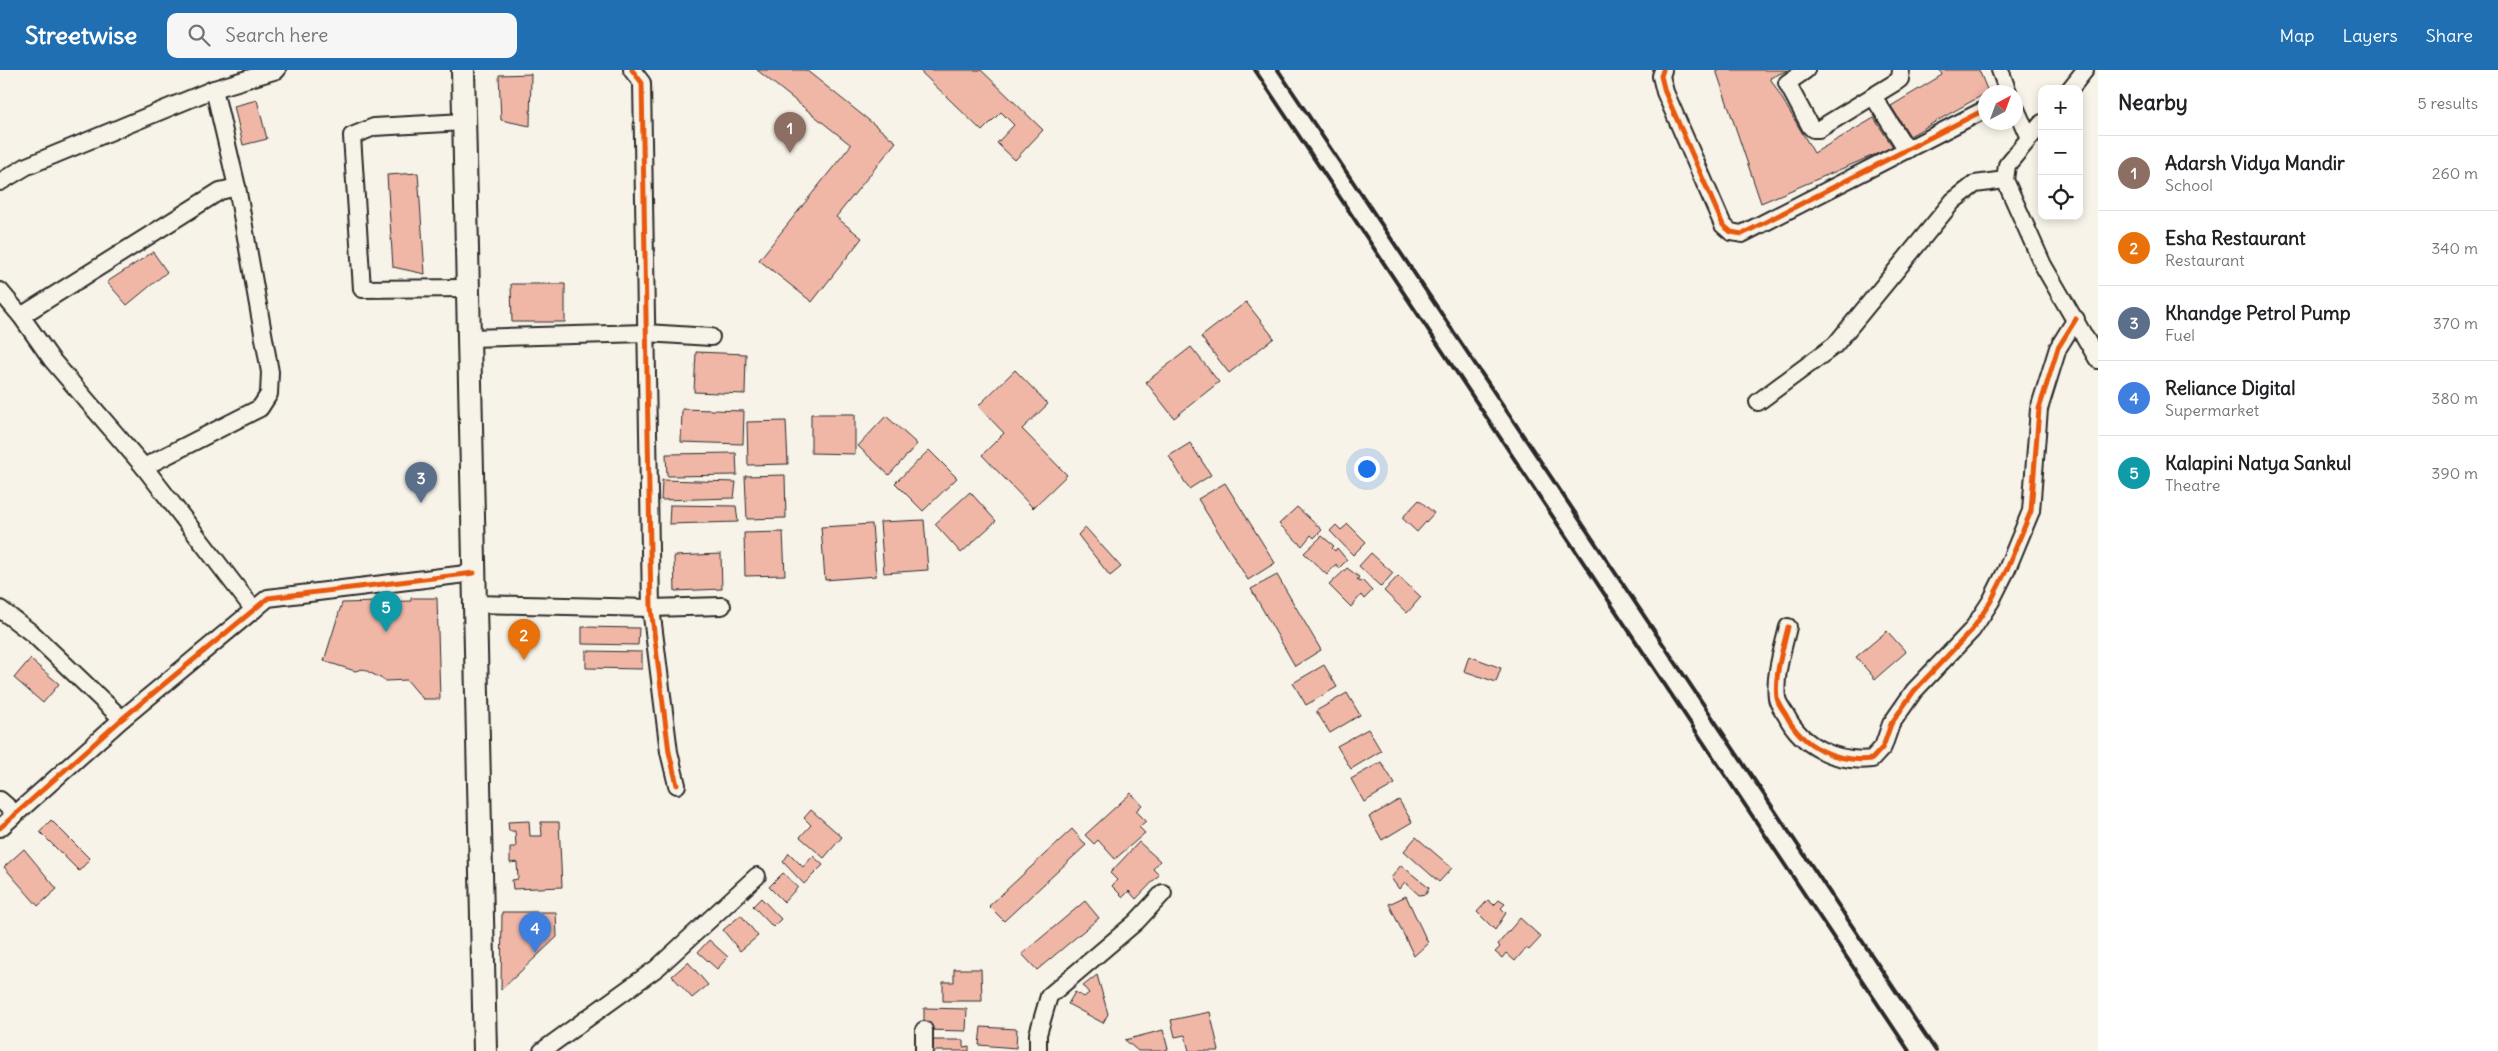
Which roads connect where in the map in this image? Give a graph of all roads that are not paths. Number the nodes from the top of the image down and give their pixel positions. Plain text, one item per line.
1 (277, 70) edge
2 (463, 70) edge
3 (632, 70) edge
4 (1663, 70) edge
5 (1806, 70) edge
6 (1901, 70) edge
7 (2000, 70) edge
8 (2085, 70) edge
9 (2005, 85) edge
10 (2073, 85) edge
11 (214, 89) junction
12 (1873, 96) junction
13 (1978, 113) edge
14 (464, 122) junction
15 (2023, 125) edge
16 (2038, 128) edge
17 (2029, 138) junction
18 (1907, 150) junction
19 (2005, 180) junction
20 (0, 182) edge
21 (237, 187) junction
22 (468, 288) junction
23 (0, 291) edge
24 (21, 316) junction
25 (2076, 318) junction
26 (646, 333) junction
27 (2093, 334) edge
28 (711, 337) dead end
29 (469, 338) junction
30 (2098, 360) edge
31 (1758, 402) dead end
32 (144, 467) junction
33 (474, 573) junction
34 (475, 604) junction
35 (722, 606) dead end
36 (651, 608) junction
37 (0, 609) edge
38 (254, 610) junction
39 (1788, 627) dead end
40 (122, 719) junction
41 (677, 785) dead end
42 (0, 800) edge
43 (16, 814) junction
44 (0, 828) edge
45 (757, 876) dead end
46 (1163, 893) dead end
47 (924, 1030) dead end
48 (485, 1051) edge
49 (542, 1051) edge
50 (924, 1051) edge
51 (1038, 1051) edge

1 - 11 street
2 - 14 main road
3 - 26 street
4 - 18 street
5 - 12 street
6 - 12 street
7 - 9 street
8 - 10 street
11 - 20 street
11 - 21 street
12 - 18 street
13 - 18 street
14 - 22 main road
14 - 22 street
15 - 17 street
16 - 17 street
17 - 19 street
19 - 25 street
19 - 31 street
21 - 24 street
21 - 32 street
22 - 29 main road
23 - 24 street
24 - 32 street
25 - 27 street
25 - 39 street
26 - 28 street
26 - 29 street
26 - 36 street
27 - 30 street
29 - 33 main road
32 - 38 street
33 - 34 main road
33 - 38 street
34 - 36 street
34 - 48 main road
35 - 36 street
36 - 41 street
37 - 40 street
38 - 40 street
40 - 43 street
42 - 43 street
43 - 44 street
45 - 49 street
46 - 51 street
47 - 50 street

